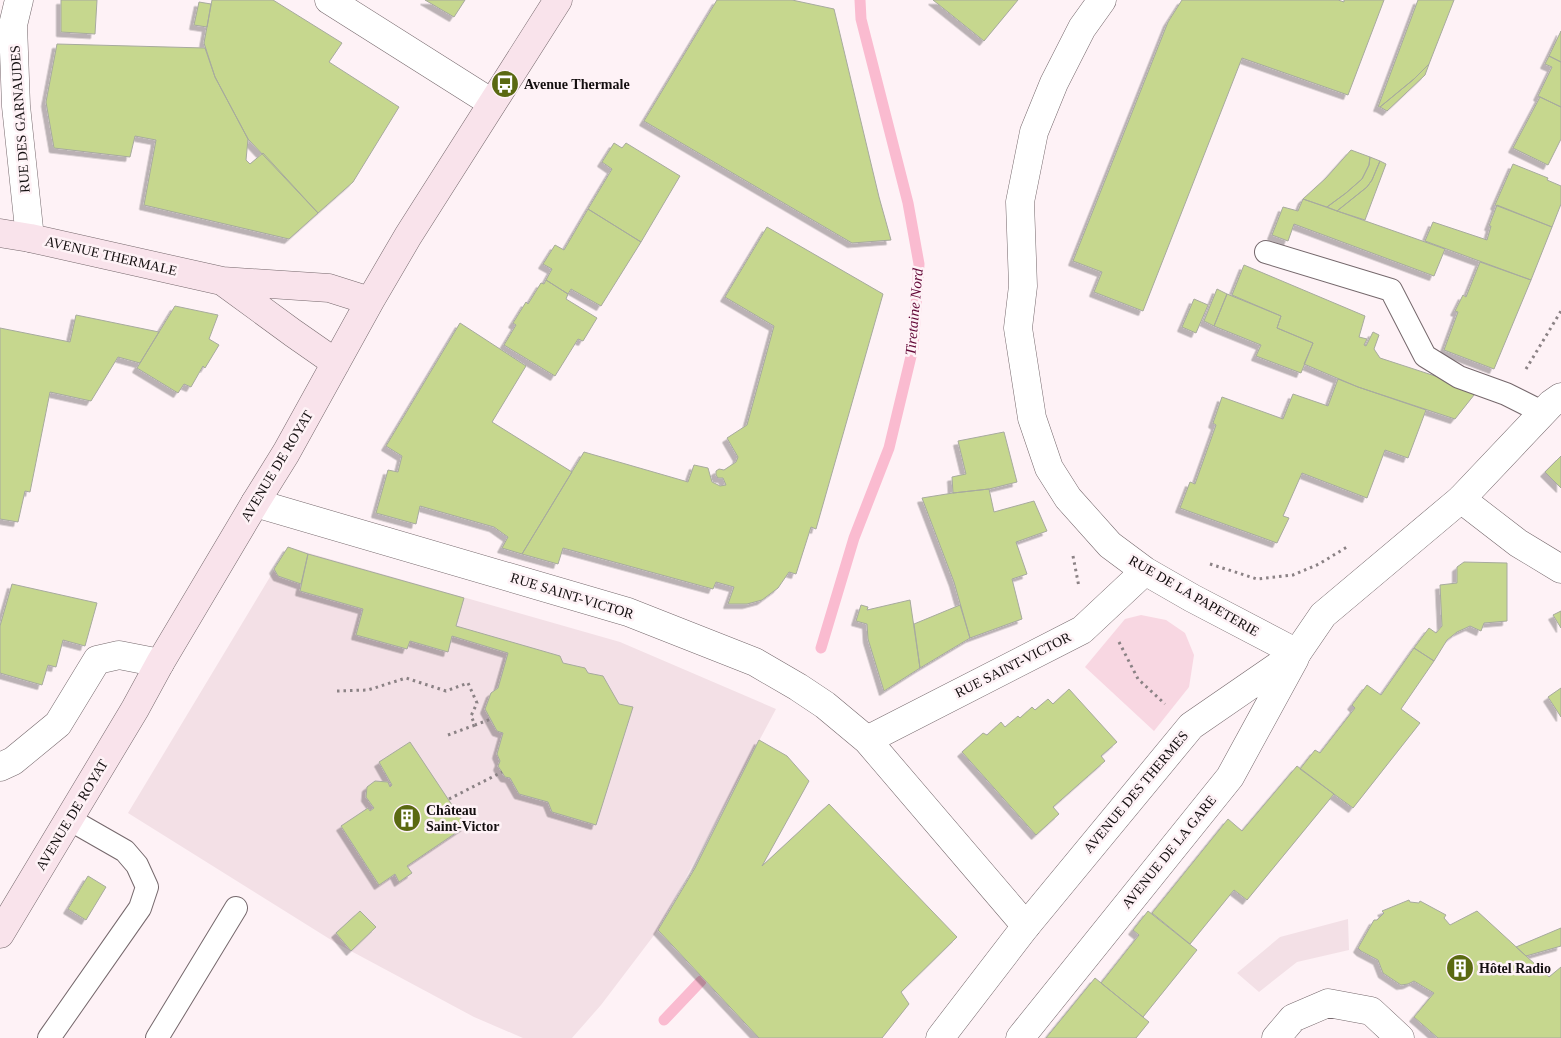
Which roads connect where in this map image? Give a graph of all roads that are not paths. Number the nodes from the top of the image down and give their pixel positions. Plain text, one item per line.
1 (19, 0) edge
2 (329, 0) edge
3 (558, 0) edge
4 (1102, 0) edge
5 (492, 103) junction
6 (0, 232) edge
7 (30, 238) junction
8 (1266, 252) dead end
9 (222, 281) junction
10 (370, 301) junction
11 (336, 363) junction
12 (1554, 399) edge
13 (1462, 499) junction
14 (255, 503) junction
15 (1561, 569) edge
16 (1145, 571) junction
17 (1297, 653) junction
18 (160, 663) junction
19 (867, 740) junction
20 (0, 767) edge
21 (69, 819) junction
22 (236, 908) dead end
23 (1026, 926) junction
24 (0, 934) edge
25 (49, 1038) edge
26 (157, 1038) edge
27 (940, 1038) edge
28 (1020, 1038) edge
29 (1276, 1038) edge
30 (1400, 1038) edge

1 - 7 street, RUE DES GARNAUDES
2 - 5 street
3 - 5 main road, AVENUE DE ROYAT
4 - 16 street, RUE DE LA PAPETERIE
5 - 10 main road, AVENUE DE ROYAT
6 - 7 main road, AVENUE THERMALE
7 - 9 main road, AVENUE THERMALE
8 - 12 lane
9 - 10 main road, AVENUE THERMALE
9 - 11 main road, AVENUE THERMALE
10 - 11 main road, AVENUE DE ROYAT
11 - 14 main road, AVENUE DE ROYAT
12 - 13 street, AVENUE DES THERMES
13 - 15 street
13 - 17 street, AVENUE DES THERMES
14 - 18 main road, AVENUE DE ROYAT
14 - 19 street, RUE SAINT-VICTOR
16 - 17 street, RUE DE LA PAPETERIE
16 - 19 street, RUE SAINT-VICTOR
17 - 23 street, AVENUE DES THERMES
17 - 28 street, AVENUE DE LA GARE
18 - 20 street
18 - 21 main road, AVENUE DE ROYAT
19 - 23 street, RUE SAINT-VICTOR
21 - 24 main road, AVENUE DE ROYAT
21 - 25 lane
22 - 26 lane
23 - 27 street, AVENUE DES THERMES
29 - 30 street

